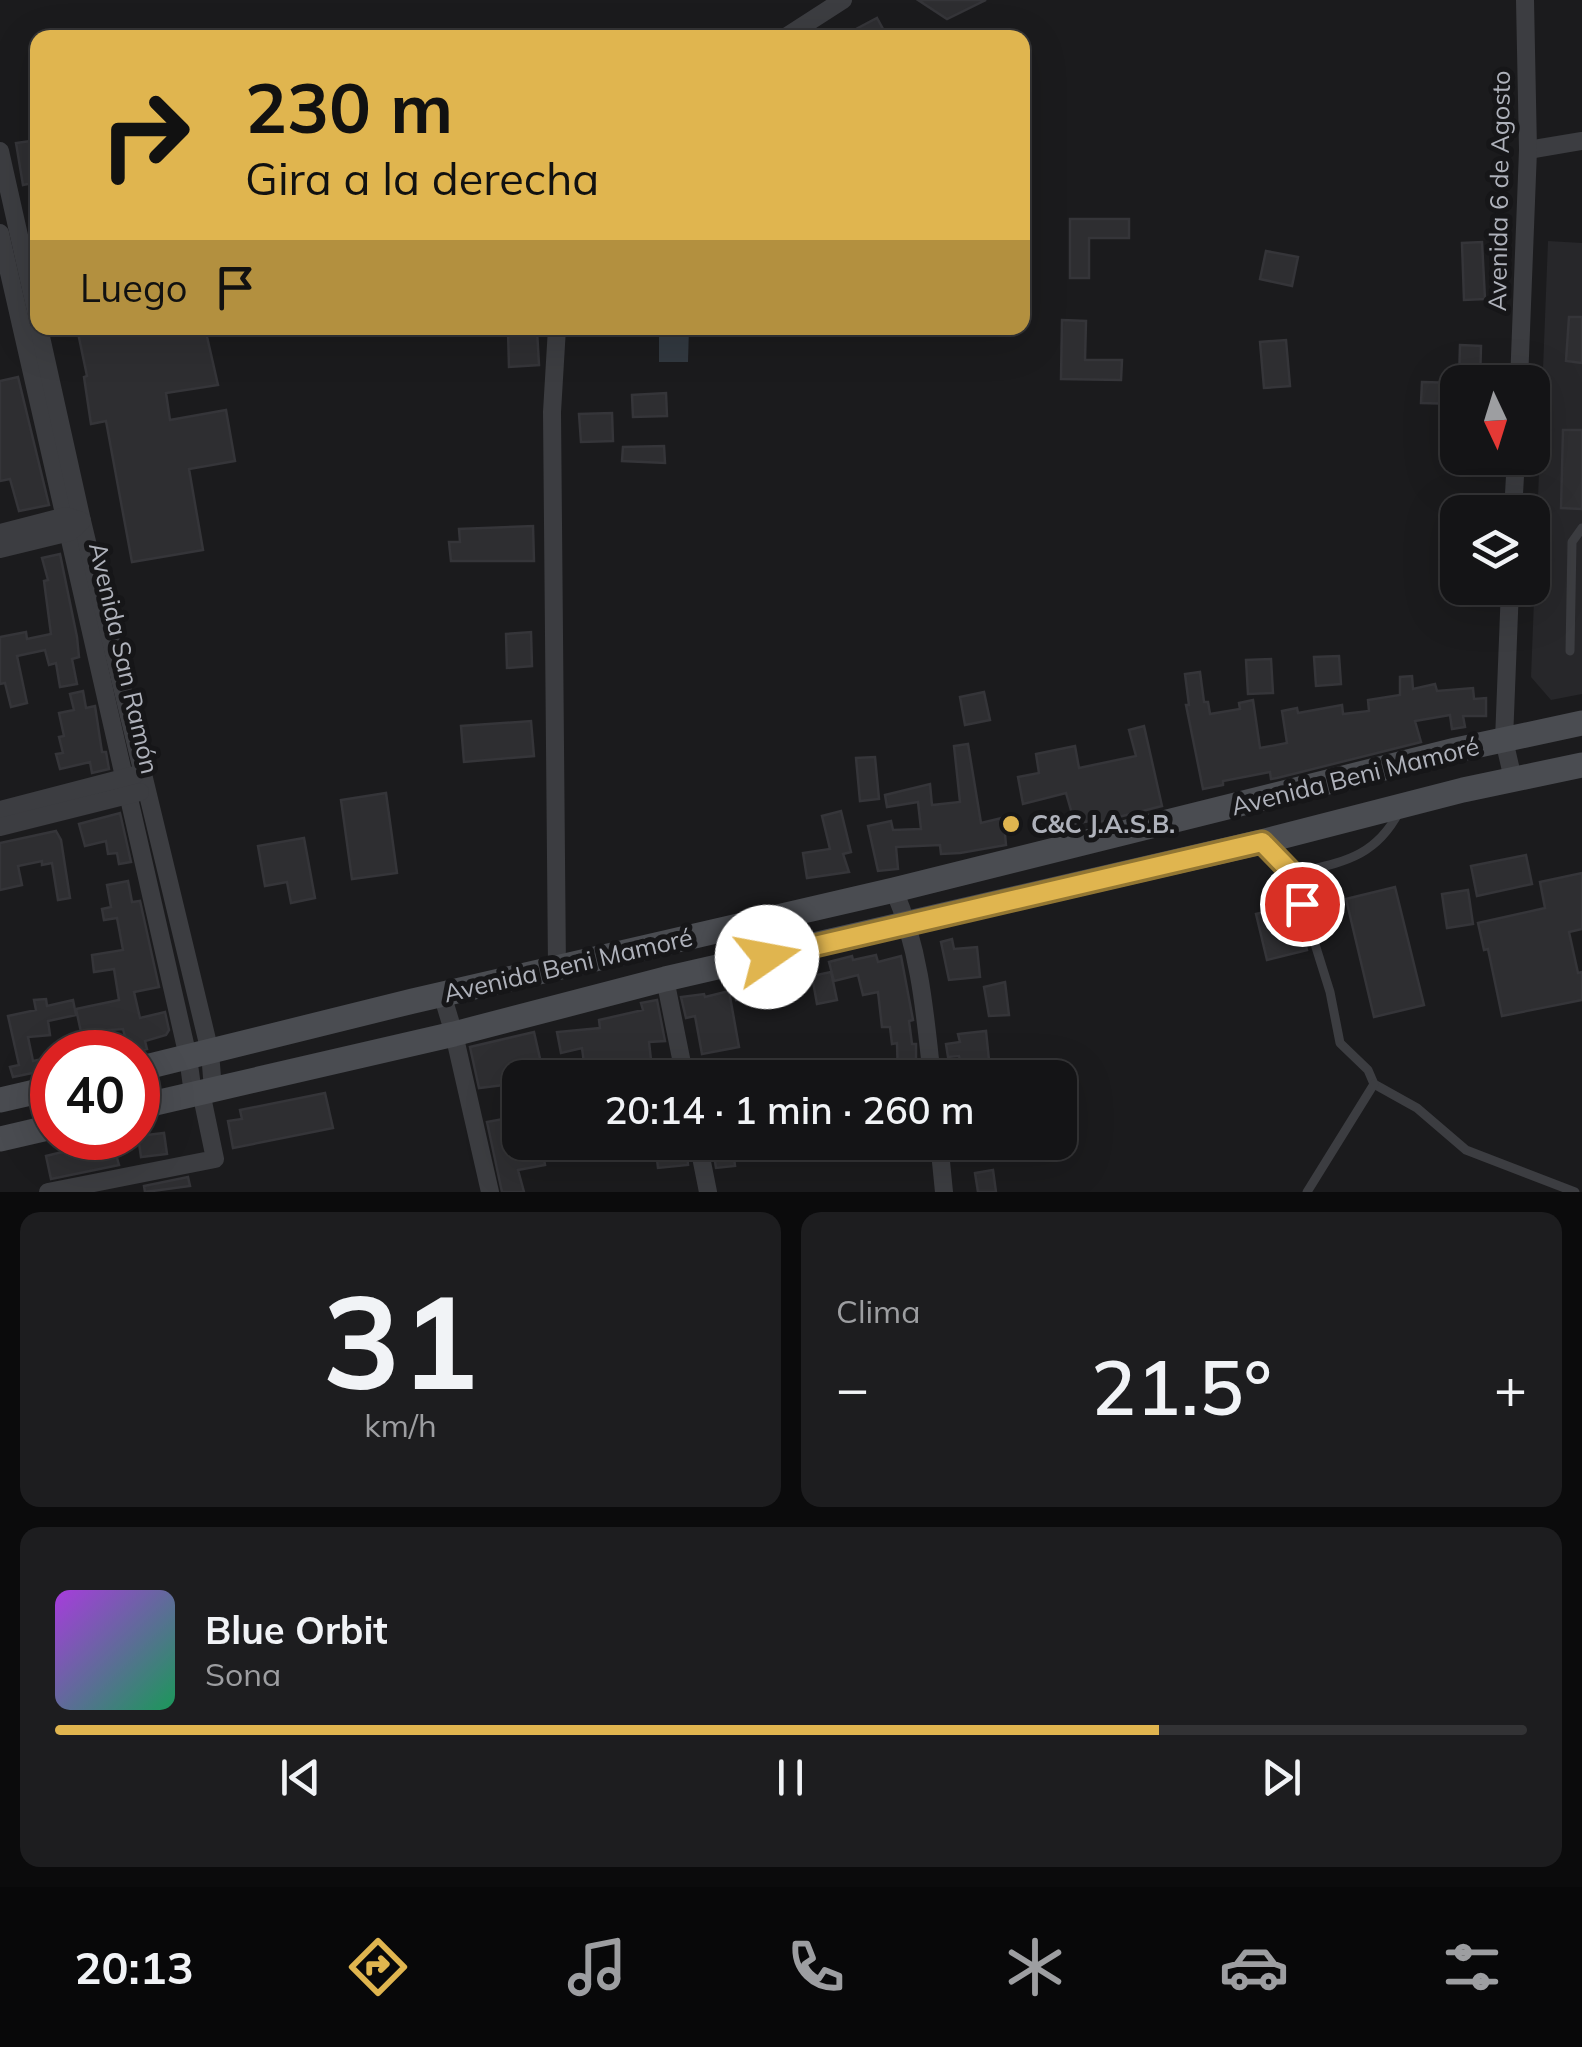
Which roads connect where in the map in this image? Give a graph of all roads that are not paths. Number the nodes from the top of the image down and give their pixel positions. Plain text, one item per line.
1 (843, 0) edge
2 (1524, 0) edge
3 (796, 30) edge
4 (1582, 141) edge
5 (1528, 150) junction
6 (0, 151) edge
7 (0, 233) edge
8 (11, 266) edge
9 (30, 304) edge
10 (40, 335) edge
11 (557, 335) edge
12 (1520, 365) edge
13 (73, 523) junction
14 (1582, 528) edge
15 (0, 533) edge
16 (0, 550) edge
17 (1576, 604) edge
18 (1509, 605) edge
19 (1570, 651) dead end
20 (1582, 723) edge
21 (1504, 740) junction
22 (1582, 765) edge
23 (1513, 779) junction
24 (146, 781) junction
25 (127, 786) junction
26 (1402, 806) junction
27 (0, 810) edge
28 (0, 827) edge
29 (1262, 842) junction
30 (1293, 874) junction
31 (894, 890) junction
32 (909, 925) junction
33 (558, 968) junction
34 (665, 980) junction
35 (442, 994) junction
36 (454, 1034) junction
37 (199, 1055) junction
38 (681, 1060) edge
39 (930, 1060) edge
40 (160, 1064) edge
41 (1374, 1084) junction
42 (202, 1092) junction
43 (30, 1093) edge
44 (0, 1100) edge
45 (160, 1102) edge
46 (30, 1132) edge
47 (0, 1139) edge
48 (702, 1160) edge
49 (940, 1160) edge
50 (48, 1192) edge
51 (490, 1192) edge
52 (708, 1192) edge
53 (944, 1192) edge
54 (1307, 1192) edge
55 (1575, 1192) edge

1 - 3 street
2 - 5 street, Avenida 6 de Agosto
4 - 5 street
5 - 12 street, Avenida 6 de Agosto
6 - 8 street, Avenida San Ramón
7 - 8 street, Avenida San Ramón
8 - 9 street, Avenida San Ramón
8 - 13 street, Avenida San Ramón
10 - 13 street, Avenida San Ramón
11 - 33 street
13 - 15 street
13 - 16 street
13 - 24 street, Avenida San Ramón
13 - 25 street, Avenida San Ramón
14 - 17 lane
17 - 19 lane
18 - 21 street
20 - 21 street, Avenida Beni Mamoré
21 - 23 street
21 - 31 street, Avenida Beni Mamoré
22 - 23 street, Avenida Beni Mamoré
23 - 26 street, Avenida Beni Mamoré
24 - 25 street
24 - 37 street, Avenida San Ramón
25 - 27 street
25 - 28 street
25 - 37 street, Avenida San Ramón
26 - 29 street, Avenida Beni Mamoré
26 - 30 lane
29 - 30 lane
29 - 32 street, Avenida Beni Mamoré
30 - 41 lane
31 - 32 street
31 - 33 street, Avenida Beni Mamoré
32 - 34 street, Avenida Beni Mamoré
32 - 39 street
33 - 35 street, Avenida Beni Mamoré
34 - 36 street, Avenida Beni Mamoré
34 - 38 street
35 - 36 street
35 - 37 street, Avenida Beni Mamoré
36 - 42 street, Avenida Beni Mamoré
36 - 51 street
37 - 40 street, Avenida Beni Mamoré
37 - 42 street, Avenida San Ramón
41 - 54 lane
41 - 55 lane
42 - 45 street, Avenida Beni Mamoré
42 - 50 street, Avenida San Ramón
43 - 44 street
46 - 47 street
48 - 52 street
49 - 53 street

